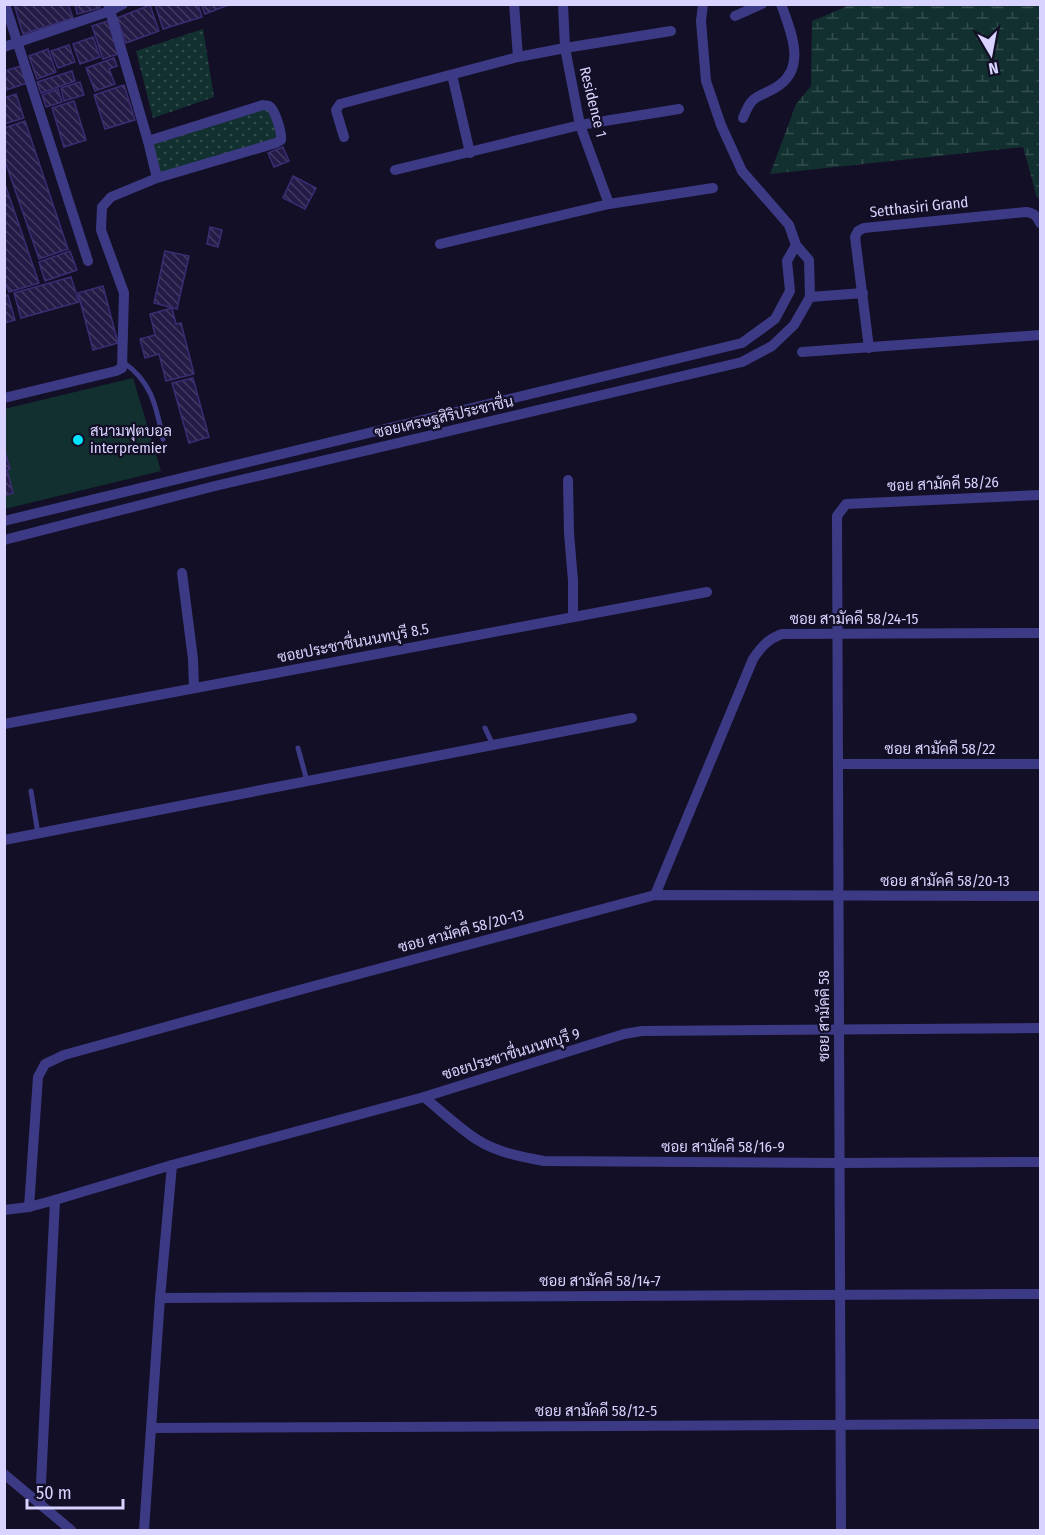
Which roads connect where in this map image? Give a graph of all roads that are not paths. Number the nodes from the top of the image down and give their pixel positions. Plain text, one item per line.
1 (5, 4) edge
2 (123, 4) edge
3 (514, 4) edge
4 (563, 4) edge
5 (702, 4) edge
6 (762, 4) edge
7 (781, 4) edge
8 (109, 8) edge
9 (735, 16) dead end
10 (671, 31) dead end
11 (18, 42) junction
12 (4, 47) edge
13 (565, 48) junction
14 (518, 57) junction
15 (452, 75) junction
16 (679, 109) dead end
17 (743, 118) dead end
18 (580, 125) junction
19 (344, 137) dead end
20 (148, 141) junction
21 (470, 153) junction
22 (395, 170) dead end
23 (157, 178) junction
24 (713, 188) dead end
25 (609, 204) junction
26 (1041, 223) edge
27 (440, 244) dead end
28 (796, 245) junction
29 (88, 261) dead end
30 (863, 293) junction
31 (810, 297) junction
32 (1041, 335) edge
33 (869, 348) junction
34 (802, 352) dead end
35 (123, 362) junction
36 (4, 398) edge
37 (163, 439) dead end
38 (568, 480) dead end
39 (1041, 495) edge
40 (846, 504) joint
41 (4, 521) edge
42 (4, 540) edge
43 (182, 573) dead end
44 (707, 592) dead end
45 (573, 617) junction
46 (1041, 633) edge
47 (837, 634) junction
48 (194, 688) junction
49 (632, 718) dead end
50 (4, 724) edge
51 (485, 728) dead end
52 (493, 745) junction
53 (298, 748) dead end
54 (839, 764) junction
55 (1041, 764) edge
56 (307, 781) junction
57 (31, 791) dead end
58 (38, 834) junction
59 (4, 840) edge
60 (655, 895) junction
61 (838, 896) junction
62 (1041, 896) edge
63 (1041, 1028) edge
64 (839, 1030) junction
65 (424, 1097) junction
66 (1041, 1162) edge
67 (839, 1163) junction
68 (172, 1165) junction
69 (55, 1200) junction
70 (29, 1207) junction
71 (4, 1210) edge
72 (839, 1294) junction
73 (1041, 1294) edge
74 (160, 1298) junction
75 (1041, 1424) edge
76 (840, 1425) junction
77 (152, 1428) junction
78 (4, 1474) edge
79 (40, 1504) junction
80 (71, 1530) edge
81 (144, 1530) edge
82 (841, 1530) edge

1 - 11 street
2 - 8 street
3 - 14 street
4 - 13 street, Residence 1
5 - 28 street
6 - 9 street
7 - 17 street
8 - 11 street
8 - 20 street
10 - 13 street
11 - 12 street
11 - 29 street
13 - 14 street
13 - 18 street, Residence 1
14 - 15 street
15 - 19 street
15 - 21 street
16 - 18 street
18 - 21 street
18 - 25 street, Residence 1
20 - 23 street
20 - 23 street
21 - 22 street
23 - 35 street
24 - 25 street
25 - 27 street
26 - 30 street, Setthasiri Grand
28 - 31 street
28 - 41 street, ซอยเศรษฐสิริประชาชื่น
30 - 31 street
30 - 33 street, Setthasiri Grand
31 - 42 street, ซอยเศรษฐสิริประชาชื่น
32 - 33 street
33 - 34 street
35 - 36 street
35 - 37 lane
38 - 45 street
39 - 40 street, ซอย สามัคคี 58/26
40 - 47 street, ซอย สามัคคี 58
43 - 48 street
44 - 45 street, ซอยประชาชื่นนนทบุรี 8.5
45 - 48 street, ซอยประชาชื่นนนทบุรี 8.5
46 - 47 street, ซอย สามัคคี 58/24-15
47 - 54 street, ซอย สามัคคี 58
47 - 60 street, ซอย สามัคคี 58/24-15
48 - 50 street, ซอยประชาชื่นนนทบุรี 8.5
49 - 52 street
51 - 52 lane
52 - 56 street
53 - 56 lane
54 - 55 street, ซอย สามัคคี 58/22
54 - 61 street, ซอย สามัคคี 58
56 - 58 street
57 - 58 lane
58 - 59 street
60 - 61 street, ซอย สามัคคี 58/20-13
60 - 70 street, ซอย สามัคคี 58/20-13
61 - 62 street, ซอย สามัคคี 58/20-13
61 - 64 street, ซอย สามัคคี 58
63 - 64 street, ซอยประชาชื่นนนทบุรี 9
64 - 65 street, ซอยประชาชื่นนนทบุรี 9
64 - 67 street, ซอย สามัคคี 58
65 - 67 street, ซอย สามัคคี 58/16-9
65 - 68 street, ซอยประชาชื่นนนทบุรี 9
66 - 67 street, ซอย สามัคคี 58/16-9
67 - 72 street, ซอย สามัคคี 58
68 - 69 street, ซอยประชาชื่นนนทบุรี 9
68 - 74 street
69 - 70 street, ซอยประชาชื่นนนทบุรี 9
69 - 79 street
70 - 71 street, ซอยประชาชื่นนนทบุรี 9
72 - 73 street, ซอย สามัคคี 58/14-7
72 - 74 street, ซอย สามัคคี 58/14-7
72 - 76 street, ซอย สามัคคี 58
74 - 77 street
75 - 76 street, ซอย สามัคคี 58/12-5
76 - 77 street, ซอย สามัคคี 58/12-5
76 - 82 street, ซอย สามัคคี 58
77 - 81 street
78 - 79 street
79 - 80 street

